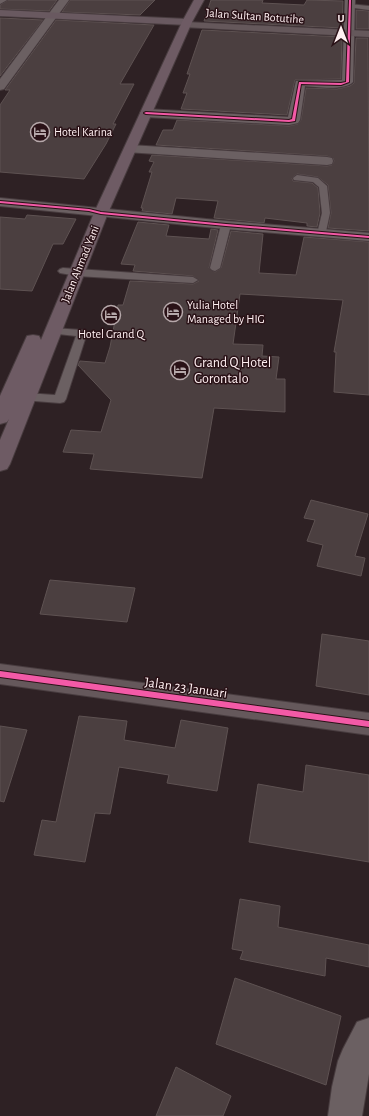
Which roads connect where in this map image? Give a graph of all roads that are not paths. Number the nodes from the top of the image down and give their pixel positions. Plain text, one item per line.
1 (64, 0) edge
2 (190, 0) edge
3 (200, 0) edge
4 (349, 3) edge
5 (369, 8) edge
6 (0, 13) edge
7 (52, 16) junction
8 (182, 23) junction
9 (348, 33) junction
10 (369, 34) edge
11 (0, 87) edge
12 (146, 105) junction
13 (130, 149) junction
14 (326, 161) dead end
15 (116, 165) junction
16 (297, 178) dead end
17 (0, 202) edge
18 (95, 211) junction
19 (226, 225) junction
20 (326, 234) junction
21 (369, 237) edge
22 (215, 268) dead end
23 (70, 272) junction
24 (193, 280) dead end
25 (57, 285) dead end
26 (46, 329) junction
27 (26, 397) junction
28 (0, 418) edge
29 (0, 464) edge
30 (0, 674) edge
31 (369, 724) edge
32 (369, 1034) edge
33 (345, 1116) edge

1 - 7 street
2 - 8 highway
3 - 8 highway
4 - 5 lane
4 - 9 street
6 - 7 main road
7 - 8 main road
7 - 11 street
8 - 9 main road, Jalan Sultan Botutihe
8 - 12 highway, Jalan Ahmad Yani
9 - 10 main road, Jalan Sultan Botutihe
9 - 12 street
12 - 13 highway, Jalan Ahmad Yani
12 - 15 highway, Jalan Ahmad Yani
13 - 14 street
13 - 15 highway, Jalan Ahmad Yani
15 - 18 highway, Jalan Ahmad Yani
16 - 20 lane
17 - 18 street
18 - 19 street
18 - 23 highway, Jalan Ahmad Yani
18 - 23 highway, Jalan Ahmad Yani
19 - 20 street
19 - 22 lane
20 - 21 street
23 - 24 lane
23 - 25 highway, Jalan Ahmad Yani
23 - 26 highway, Jalan Ahmad Yani
26 - 27 highway, Jalan Ahmad Yani
26 - 27 lane
26 - 28 highway, Jalan Ahmad Yani
27 - 29 highway, Jalan Ahmad Yani
30 - 31 main road, Jalan 23 Januari
32 - 33 street

